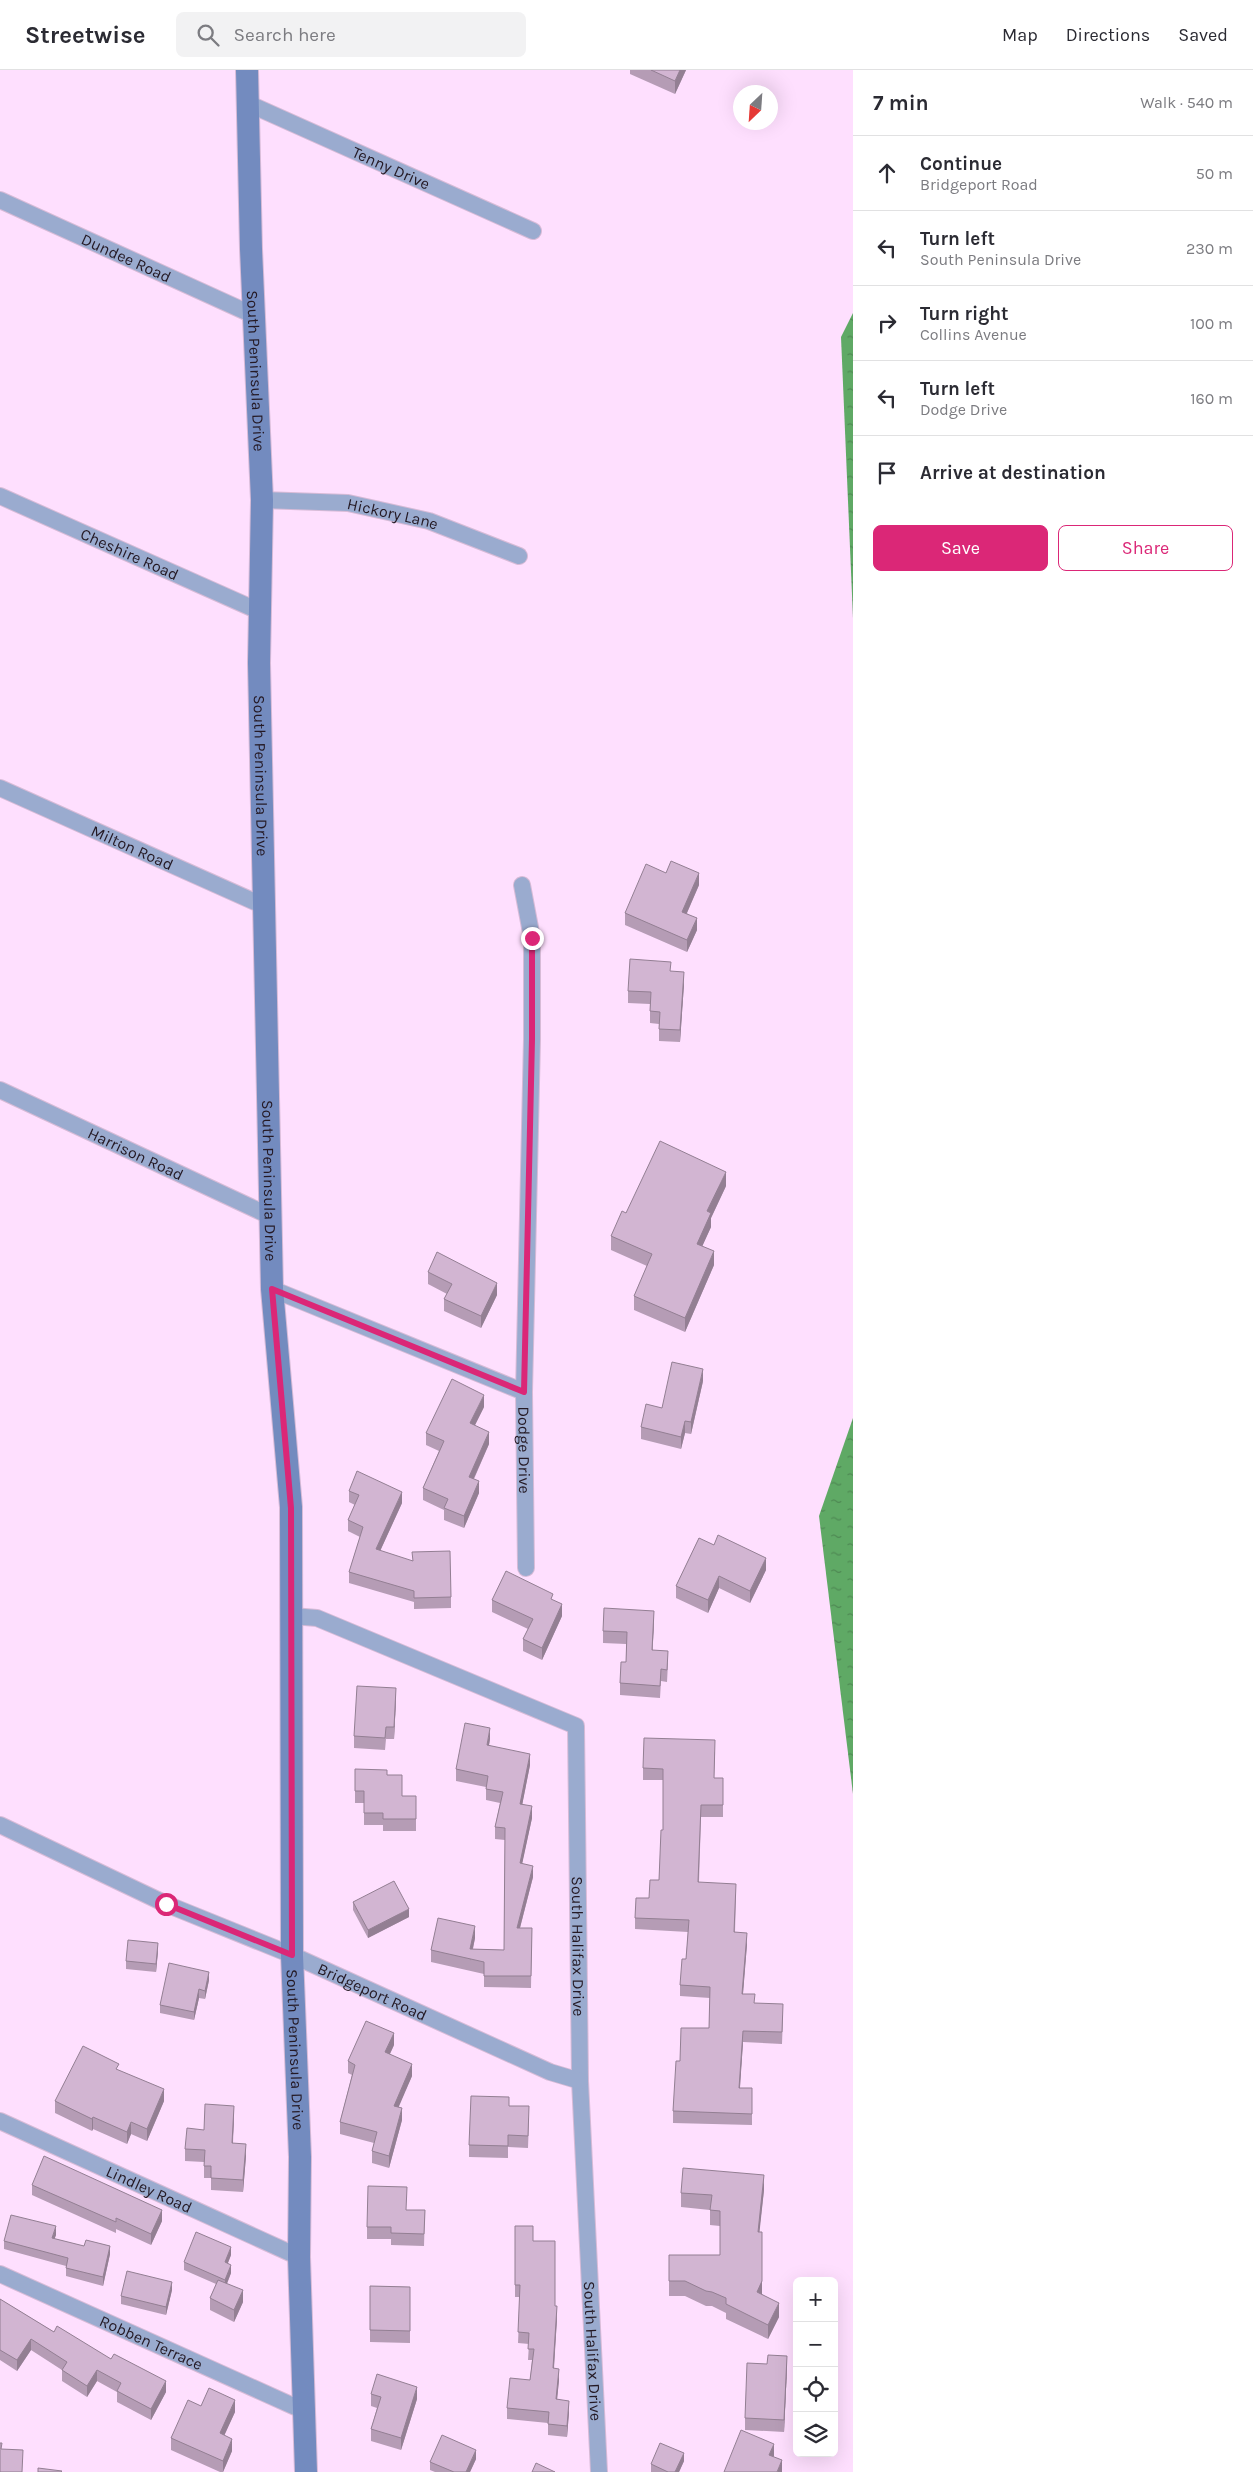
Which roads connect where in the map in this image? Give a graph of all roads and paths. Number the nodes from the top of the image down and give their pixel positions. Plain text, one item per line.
1 (247, 70) edge
2 (247, 103) junction
3 (0, 200) edge
4 (534, 231) dead end
5 (253, 315) junction
6 (0, 496) edge
7 (262, 500) junction
8 (519, 556) dead end
9 (261, 612) junction
10 (0, 788) edge
11 (522, 885) dead end
12 (264, 906) junction
13 (0, 1090) edge
14 (272, 1216) junction
15 (272, 1289) junction
16 (524, 1392) junction
17 (526, 1568) dead end
18 (292, 1616) junction
19 (0, 1826) edge
20 (292, 1955) junction
21 (580, 2081) junction
22 (0, 2121) edge
23 (299, 2257) junction
24 (0, 2274) edge
25 (302, 2410) junction
26 (309, 2470) edge
27 (599, 2472) edge

1 - 2 main road, South Peninsula Drive
2 - 4 street, Tenny Drive
2 - 5 main road, South Peninsula Drive
3 - 5 street, Dundee Road
5 - 7 main road, South Peninsula Drive
6 - 9 street, Cheshire Road
7 - 8 street, Hickory Lane
7 - 9 main road, South Peninsula Drive
9 - 12 main road, South Peninsula Drive
10 - 12 street, Milton Road
11 - 16 street, Dodge Drive
12 - 14 main road, South Peninsula Drive
13 - 14 street, Harrison Road
14 - 15 main road, South Peninsula Drive
15 - 16 street
15 - 18 main road, South Peninsula Drive
16 - 17 street, Dodge Drive
18 - 20 main road, South Peninsula Drive
18 - 21 street, South Halifax Drive
19 - 20 street, Bridgeport Road
20 - 21 street, Bridgeport Road
20 - 23 main road, South Peninsula Drive
21 - 27 street, South Halifax Drive
22 - 23 street, Lindley Road
23 - 25 main road, South Peninsula Drive
24 - 25 street, Robben Terrace
25 - 26 main road, South Peninsula Drive

